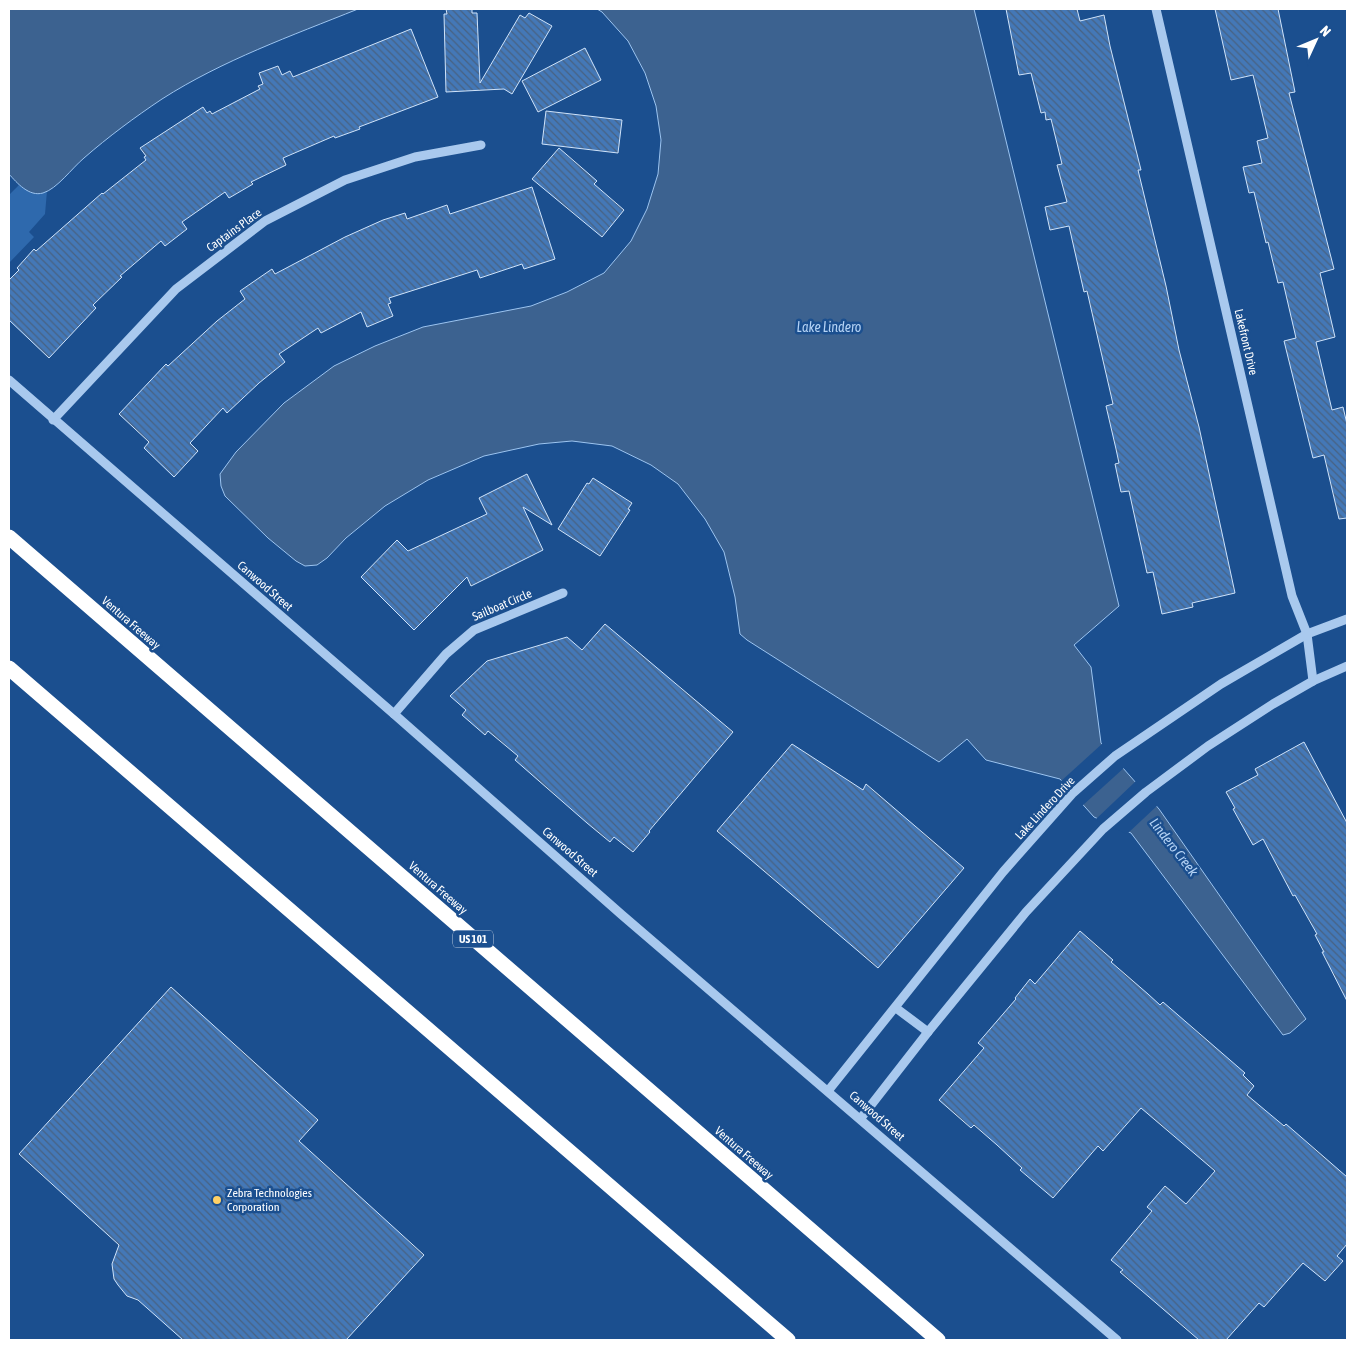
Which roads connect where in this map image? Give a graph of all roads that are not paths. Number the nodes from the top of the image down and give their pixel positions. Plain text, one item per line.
1 (1156, 9) edge
2 (481, 145) dead end
3 (9, 380) edge
4 (53, 420) junction
5 (9, 537) edge
6 (563, 593) dead end
7 (1347, 619) edge
8 (1307, 634) junction
9 (1347, 666) edge
10 (9, 668) edge
11 (1313, 681) junction
12 (394, 714) junction
13 (896, 1008) junction
14 (928, 1032) junction
15 (828, 1091) junction
16 (860, 1118) junction
17 (788, 1340) edge
18 (938, 1340) edge
19 (1116, 1340) edge

1 - 8 street, Lakefront Drive
2 - 4 street, Captains Place
3 - 4 street, Canwood Street
4 - 12 street, Canwood Street
5 - 18 highway, Ventura Freeway / US 101
6 - 12 street, Sailboat Circle
7 - 8 street, Lake Lindero Drive
8 - 11 street, Lakefront Drive
8 - 13 street, Lake Lindero Drive
9 - 11 street
10 - 17 highway
11 - 14 street
12 - 15 street, Canwood Street
13 - 14 street
13 - 15 street, Lake Lindero Drive
14 - 16 street
15 - 16 street, Canwood Street
16 - 19 street, Canwood Street

